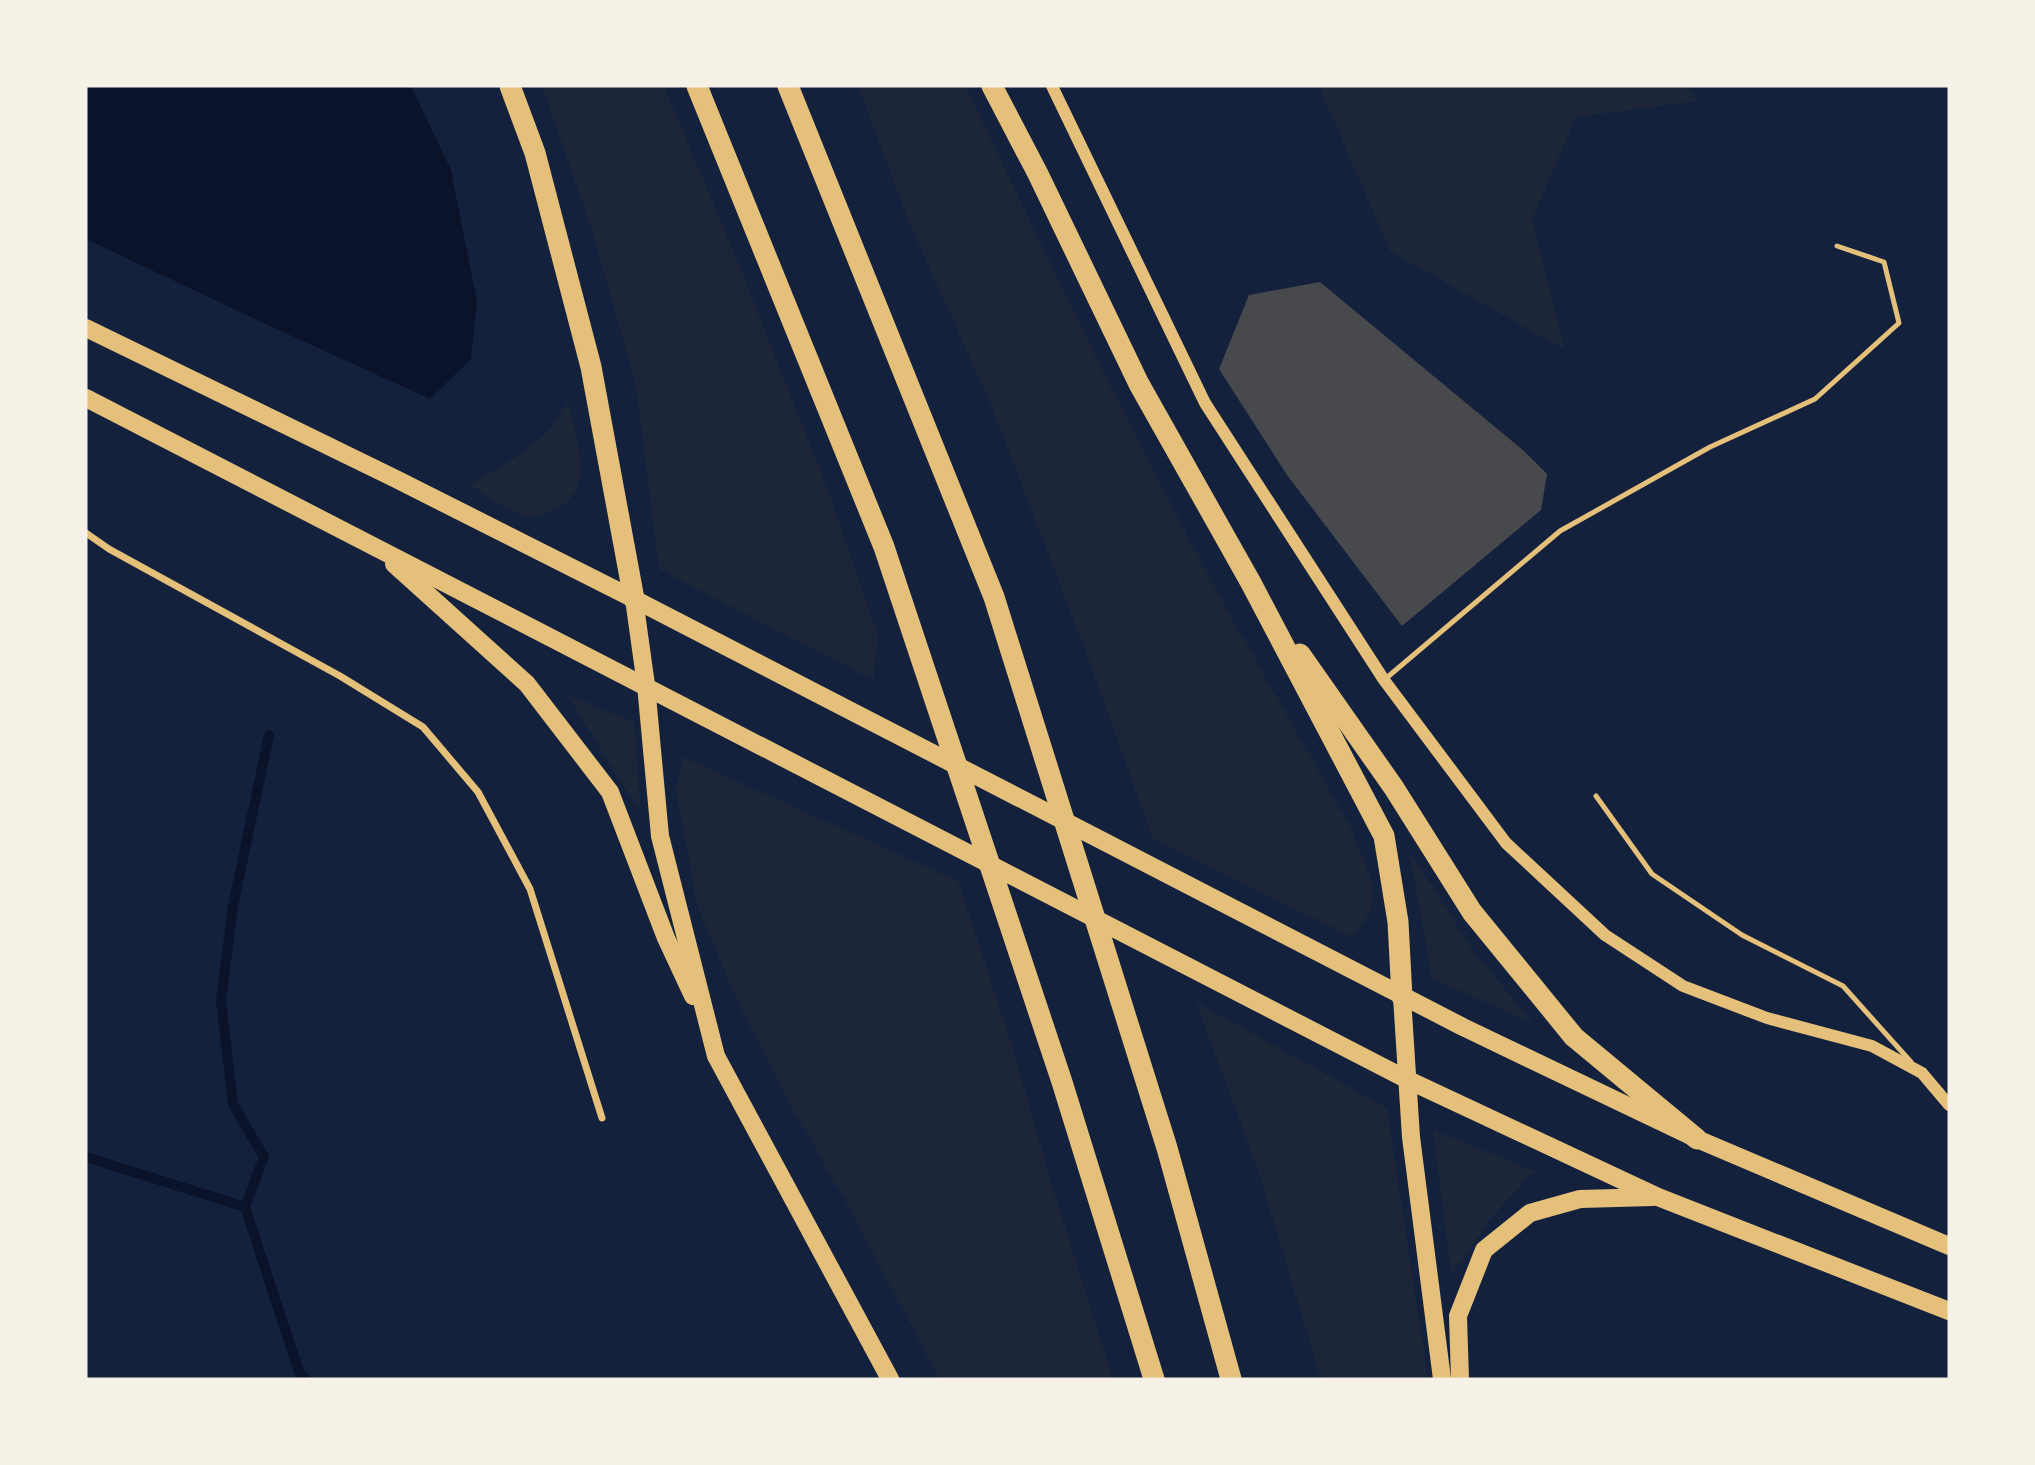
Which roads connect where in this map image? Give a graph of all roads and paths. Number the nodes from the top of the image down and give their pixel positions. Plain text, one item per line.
1 (510, 86) edge
2 (697, 86) edge
3 (788, 86) edge
4 (992, 86) edge
5 (1052, 86) edge
6 (1837, 246) dead end
7 (86, 328) edge
8 (86, 398) edge
9 (86, 533) edge
10 (376, 547) junction
11 (1251, 583) junction
12 (634, 599) junction
13 (1384, 680) junction
14 (646, 685) junction
15 (1596, 796) dead end
16 (1402, 997) junction
17 (711, 1035) junction
18 (1922, 1073) junction
19 (1408, 1080) junction
20 (1949, 1104) edge
21 (602, 1118) dead end
22 (1697, 1139) junction
23 (1658, 1197) junction
24 (1949, 1246) edge
25 (1948, 1305) edge
26 (890, 1379) edge
27 (1154, 1379) edge
28 (1231, 1379) edge
29 (1441, 1379) edge
30 (1460, 1379) edge

1 - 12 highway
2 - 27 highway
3 - 28 highway
4 - 11 highway
5 - 13 street
6 - 13 lane
7 - 12 main road
8 - 10 main road
9 - 21 street
10 - 14 main road
10 - 17 main road
11 - 16 highway
11 - 22 highway
12 - 14 main road
12 - 16 main road
13 - 18 street
14 - 17 main road
14 - 19 main road
15 - 18 lane
16 - 19 main road
16 - 22 main road
17 - 26 main road
18 - 20 street
19 - 23 main road
19 - 29 main road
22 - 24 main road
23 - 25 main road
23 - 30 main road

